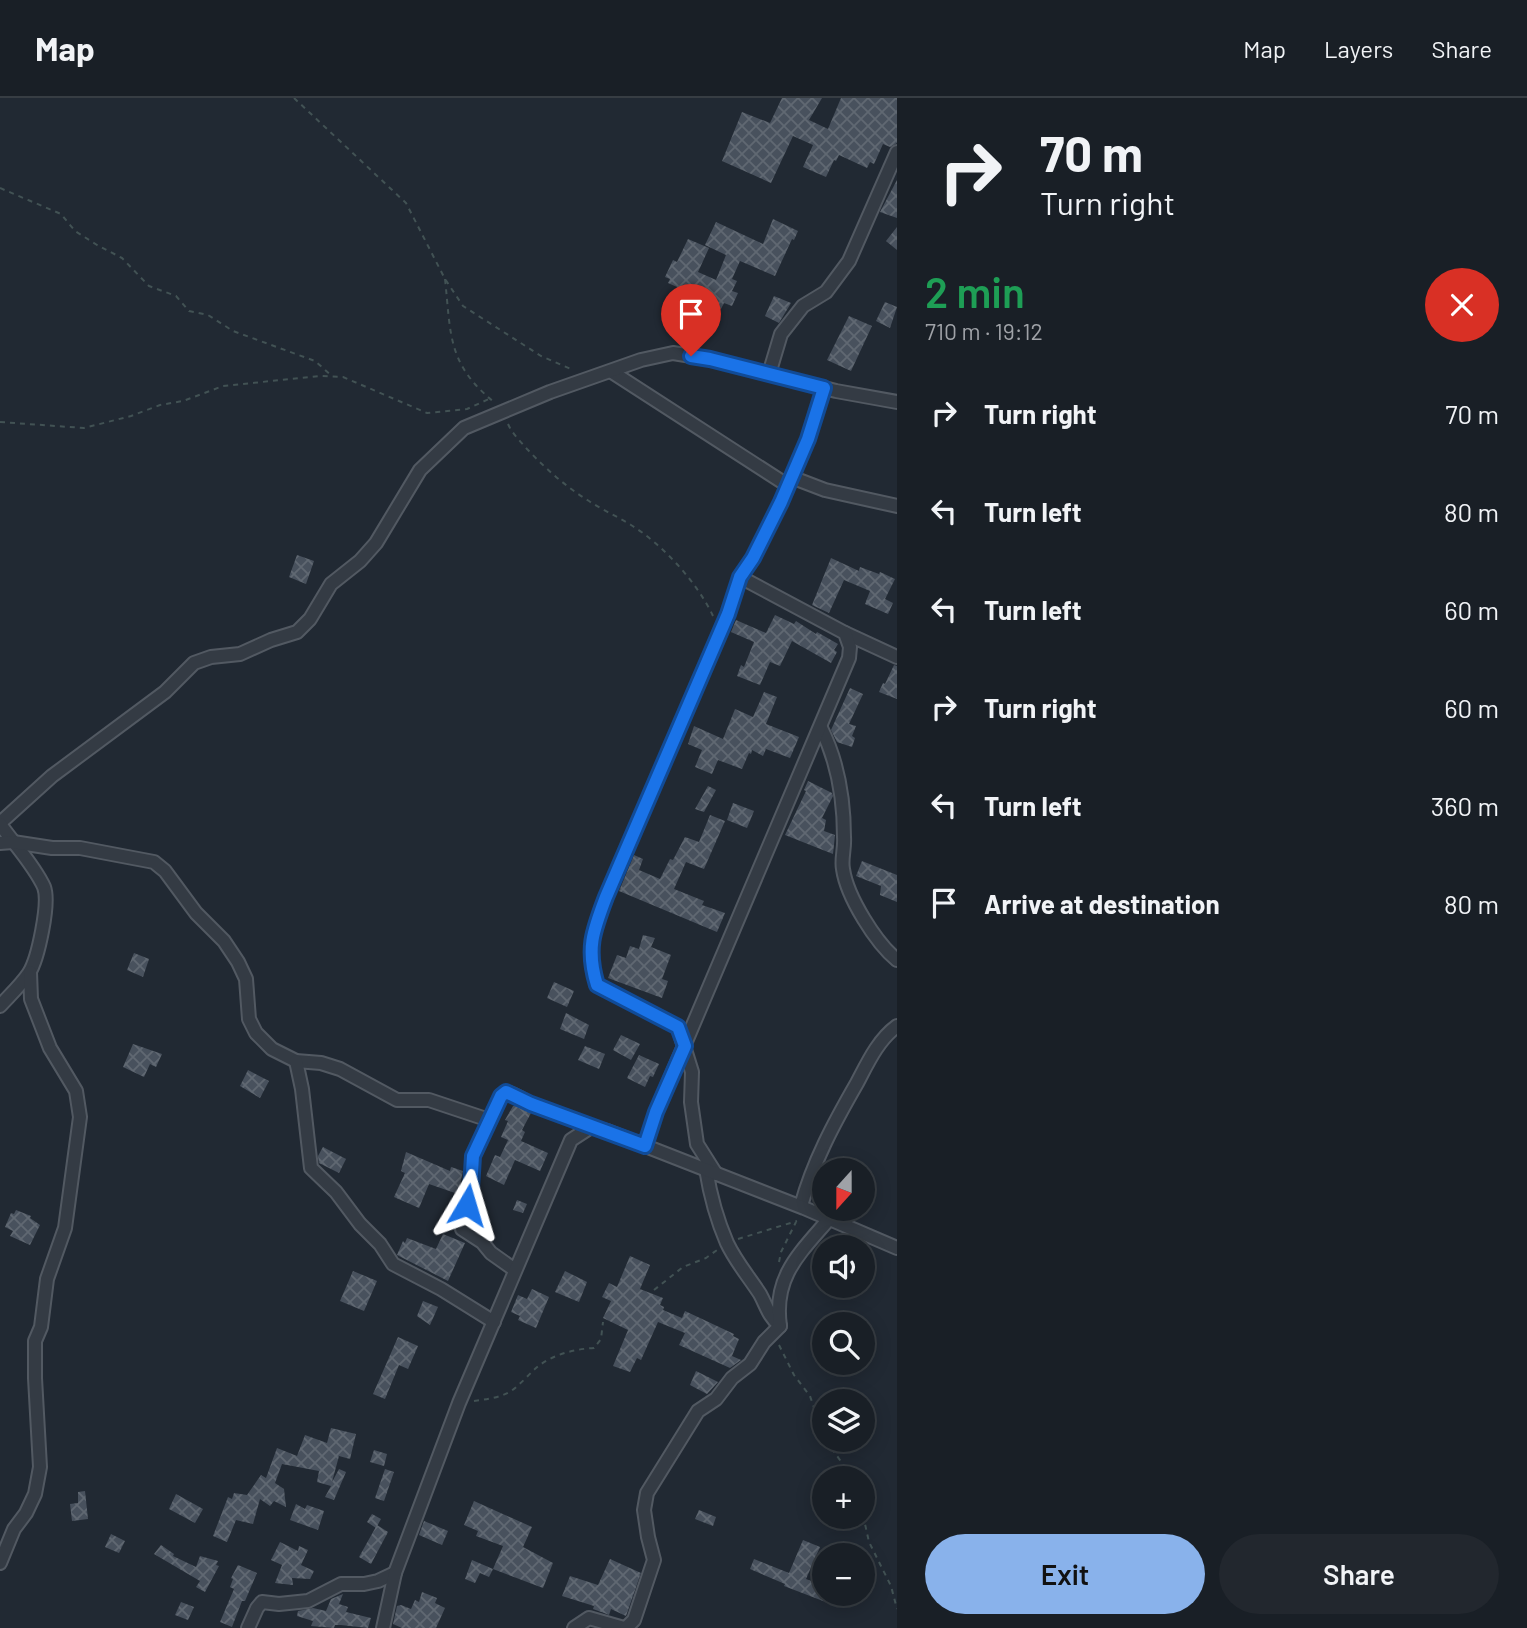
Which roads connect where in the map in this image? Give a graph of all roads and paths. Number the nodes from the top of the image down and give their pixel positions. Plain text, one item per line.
1 (294, 98) edge
2 (897, 152) edge
3 (0, 188) edge
4 (445, 279) junction
5 (612, 372) junction
6 (768, 374) junction
7 (332, 377) junction
8 (594, 377) junction
9 (824, 388) junction
10 (489, 399) junction
11 (897, 402) edge
12 (503, 410) junction
13 (0, 422) edge
14 (789, 481) junction
15 (897, 506) edge
16 (740, 577) junction
17 (720, 632) junction
18 (845, 633) junction
19 (897, 657) edge
20 (821, 729) junction
21 (0, 823) edge
22 (6, 842) edge
23 (897, 960) edge
24 (30, 972) junction
25 (0, 1006) edge
26 (897, 1026) edge
27 (685, 1046) junction
28 (296, 1061) junction
29 (489, 1121) junction
30 (591, 1127) junction
31 (645, 1146) junction
32 (711, 1171) junction
33 (803, 1207) junction
34 (812, 1211) edge
35 (827, 1222) edge
36 (836, 1222) edge
37 (897, 1248) edge
38 (779, 1262) dead end
39 (515, 1270) junction
40 (494, 1322) junction
41 (603, 1322) dead end
42 (780, 1326) junction
43 (812, 1402) edge
44 (459, 1403) junction
45 (866, 1529) edge
46 (0, 1563) edge
47 (395, 1573) junction
48 (897, 1609) edge
49 (248, 1628) edge
50 (383, 1628) edge
51 (574, 1628) edge
52 (625, 1628) edge

1 - 4 path
2 - 6 street
3 - 7 path
4 - 8 path
4 - 10 path
5 - 6 street
5 - 8 street
5 - 14 street
6 - 9 street
7 - 10 path
7 - 13 path
8 - 12 street
9 - 11 street
9 - 14 street
10 - 12 path
12 - 17 path
12 - 21 street
14 - 15 street
14 - 16 street
16 - 17 street
16 - 18 street
17 - 27 street
18 - 19 street
18 - 20 street
20 - 23 street
20 - 27 street
21 - 22 street
22 - 24 street
22 - 28 street
24 - 25 street
24 - 46 street
26 - 33 street
27 - 31 street
27 - 32 street
28 - 29 street
28 - 40 street
29 - 30 street
29 - 39 street
30 - 31 street
30 - 39 street
31 - 32 street
32 - 33 street
32 - 42 street
33 - 34 street
33 - 38 path
35 - 42 street
36 - 37 street
39 - 40 street
40 - 44 street
41 - 44 path
42 - 43 path
42 - 52 street
44 - 47 street
45 - 48 path
47 - 49 street
47 - 50 street
51 - 52 street

